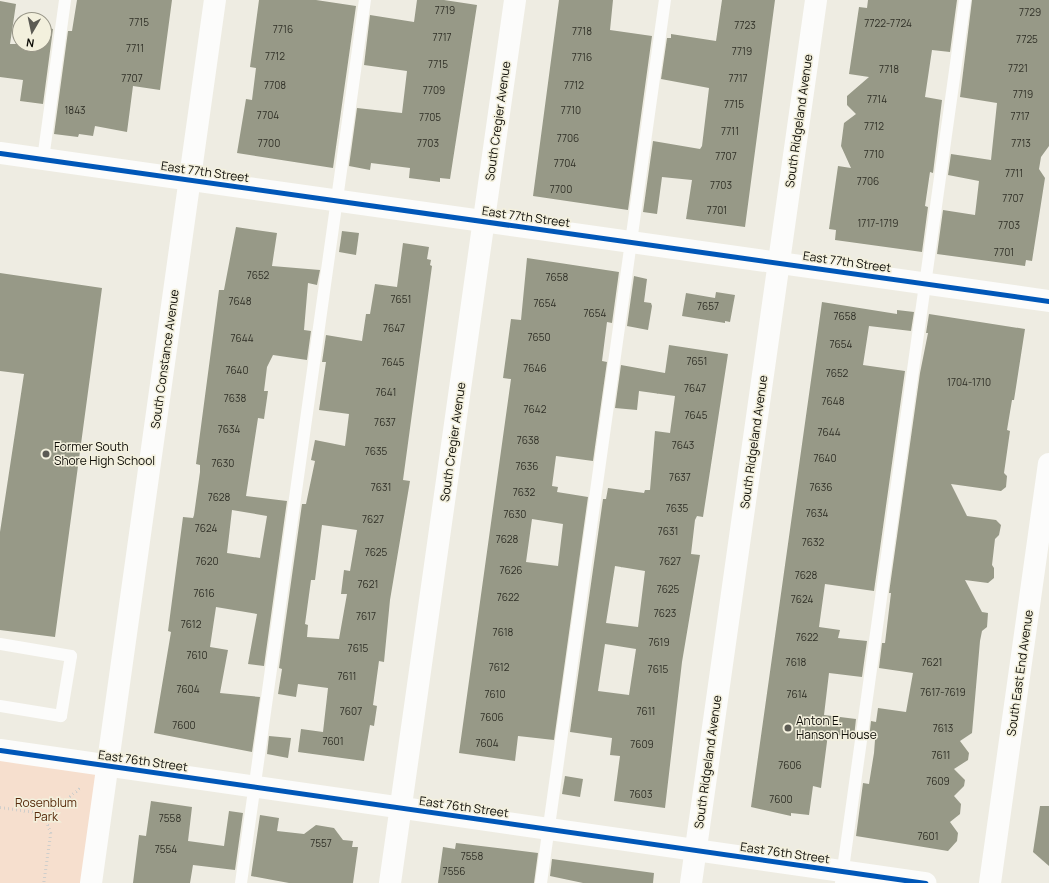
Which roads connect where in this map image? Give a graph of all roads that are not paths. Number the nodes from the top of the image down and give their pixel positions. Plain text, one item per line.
1 (65, 0) edge
2 (215, 0) edge
3 (365, 0) edge
4 (515, 0) edge
5 (665, 0) edge
6 (816, 0) edge
7 (965, 0) edge
8 (0, 153) edge
9 (43, 159) junction
10 (190, 180) junction
11 (337, 200) junction
12 (484, 221) junction
13 (632, 242) junction
14 (779, 263) junction
15 (926, 283) junction
16 (1049, 301) edge
17 (1049, 464) edge
18 (0, 644) edge
19 (0, 706) edge
20 (0, 750) edge
21 (107, 766) junction
22 (254, 787) junction
23 (401, 808) junction
24 (549, 829) junction
25 (696, 850) junction
26 (842, 877) edge
27 (91, 883) edge
28 (240, 883) edge
29 (390, 883) edge
30 (541, 883) edge
31 (691, 883) edge
32 (925, 883) edge
33 (990, 883) edge

1 - 9 lane
2 - 10 street, South Constance Avenue
3 - 11 lane
4 - 12 street, South Cregier Avenue
5 - 13 lane
6 - 14 street, South Ridgeland Avenue
7 - 15 lane
8 - 9 street, East 77th Street
9 - 10 street, East 77th Street
10 - 11 street, East 77th Street
10 - 21 street, South Constance Avenue
11 - 12 street, East 77th Street
11 - 22 lane
12 - 13 street, East 77th Street
12 - 23 street, South Cregier Avenue
13 - 14 street, East 77th Street
13 - 24 lane
14 - 15 street, East 77th Street
14 - 25 street, South Ridgeland Avenue
15 - 16 street, East 77th Street
15 - 26 lane
17 - 33 street, South East End Avenue
18 - 19 lane
20 - 21 street, East 76th Street
21 - 22 street, East 76th Street
21 - 27 street, South Constance Avenue
22 - 23 street, East 76th Street
22 - 28 lane
23 - 24 street, East 76th Street
23 - 29 street, South Cregier Avenue
24 - 25 street, East 76th Street
24 - 30 lane
25 - 26 street, East 76th Street
25 - 31 street, South Ridgeland Avenue
26 - 32 street, East 76th Street

